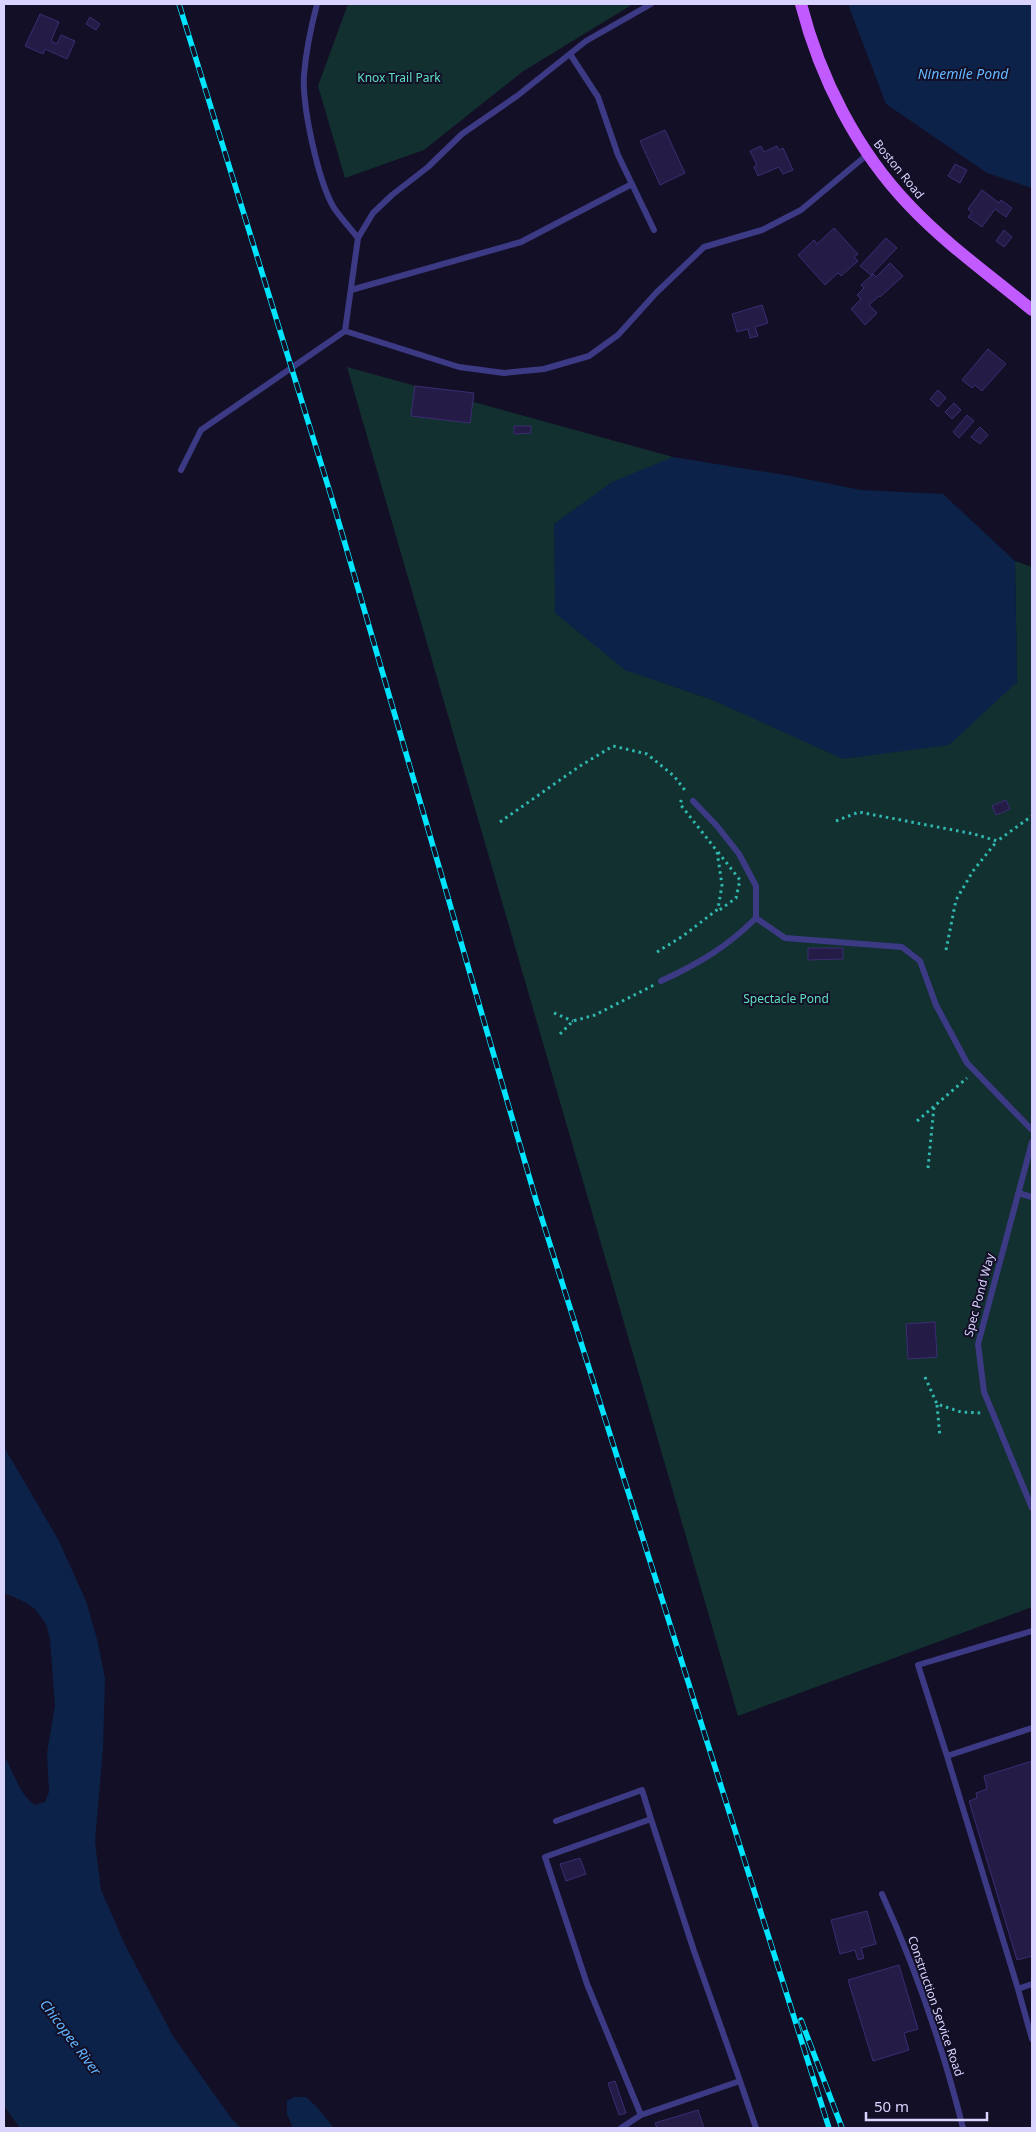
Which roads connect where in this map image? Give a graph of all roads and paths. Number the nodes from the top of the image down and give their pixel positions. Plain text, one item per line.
1 (317, 4) edge
2 (651, 4) edge
3 (801, 4) edge
4 (570, 54) junction
5 (868, 154) junction
6 (632, 184) junction
7 (654, 230) dead end
8 (358, 238) junction
9 (351, 290) junction
10 (1032, 310) edge
11 (345, 331) junction
12 (181, 470) dead end
13 (685, 790) junction
14 (693, 801) joint
15 (1032, 816) edge
16 (836, 821) dead end
17 (500, 822) dead end
18 (997, 840) junction
19 (717, 851) junction
20 (709, 916) junction
21 (756, 918) junction
22 (946, 950) dead end
23 (657, 952) dead end
24 (661, 981) joint
25 (554, 1012) dead end
26 (573, 1021) junction
27 (560, 1034) dead end
28 (975, 1071) junction
29 (934, 1106) junction
30 (917, 1121) dead end
31 (1032, 1130) edge
32 (1032, 1142) edge
33 (928, 1168) dead end
34 (1018, 1193) junction
35 (1032, 1197) edge
36 (925, 1377) dead end
37 (937, 1404) junction
38 (992, 1410) junction
39 (940, 1438) dead end
40 (1032, 1508) edge
41 (1032, 1631) edge
42 (1032, 1728) edge
43 (947, 1756) junction
44 (651, 1819) junction
45 (556, 1821) dead end
46 (882, 1894) dead end
47 (1032, 1984) edge
48 (1018, 1989) junction
49 (1031, 2031) edge
50 (1032, 2039) edge
51 (740, 2081) junction
52 (641, 2115) junction
53 (621, 2128) edge
54 (756, 2128) edge
55 (963, 2128) edge

1 - 8 lane
2 - 4 lane
3 - 5 main road, Boston Road
4 - 6 lane
4 - 8 lane
5 - 10 main road, Boston Road
5 - 11 lane
6 - 7 lane
6 - 9 lane
8 - 9 lane
9 - 11 lane
11 - 12 lane
13 - 14 path
13 - 17 path
13 - 19 path
14 - 21 lane
15 - 18 path
16 - 18 path
18 - 22 path
19 - 20 path
19 - 20 path
20 - 23 path
21 - 24 lane
21 - 28 lane
24 - 26 path
25 - 26 path
26 - 27 path
28 - 29 path
28 - 31 lane
29 - 30 path
29 - 33 path
32 - 34 lane, Spec Pond Way
34 - 35 lane
34 - 38 lane, Spec Pond Way
36 - 37 path
37 - 38 path
37 - 39 path
38 - 40 lane, Spec Pond Way
41 - 43 lane
42 - 43 lane
43 - 48 lane
44 - 45 lane
44 - 51 lane
44 - 52 lane
46 - 55 lane, Construction Service Road
47 - 48 lane
48 - 49 lane
49 - 50 lane
51 - 52 lane
51 - 54 lane
52 - 53 lane

